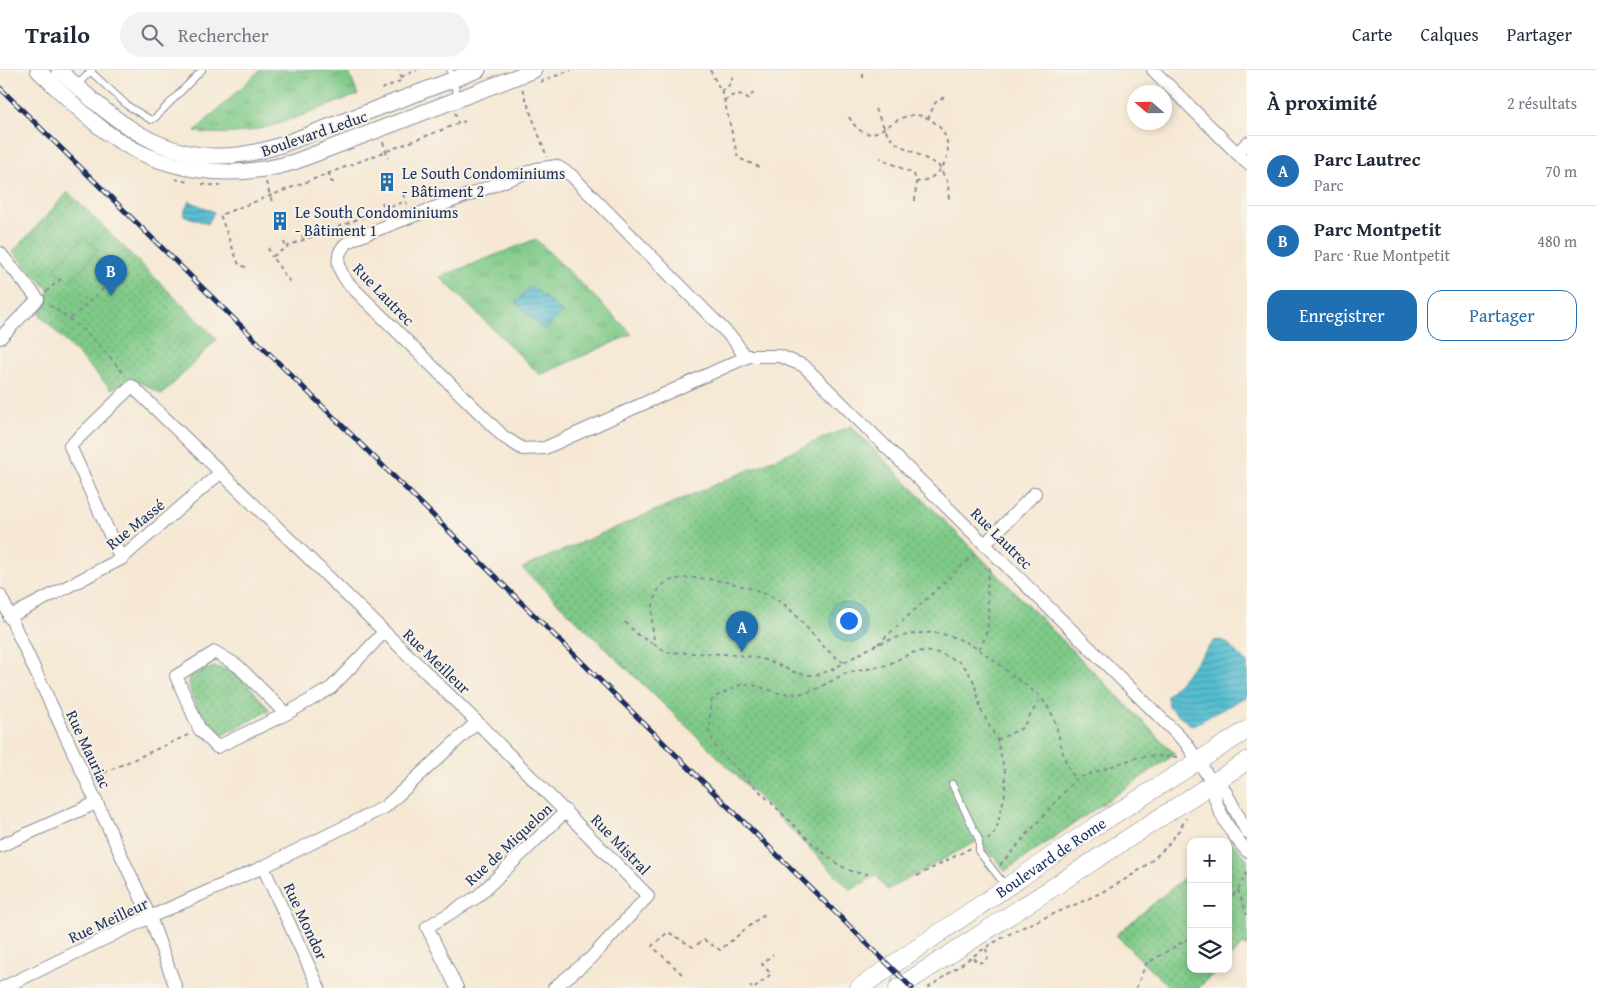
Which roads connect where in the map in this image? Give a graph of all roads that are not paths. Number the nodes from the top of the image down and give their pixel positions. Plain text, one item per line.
1 (38, 70) edge
2 (59, 70) edge
3 (202, 70) edge
4 (478, 70) edge
5 (534, 70) edge
6 (1153, 70) edge
7 (91, 71) edge
8 (451, 75) edge
9 (76, 86) junction
10 (456, 105) junction
11 (1247, 143) edge
12 (1237, 153) junction
13 (1247, 163) edge
14 (0, 253) edge
15 (0, 338) edge
16 (746, 357) junction
17 (220, 473) junction
18 (1035, 493) dead end
19 (982, 547) junction
20 (121, 559) junction
21 (0, 595) edge
22 (9, 617) junction
23 (384, 632) junction
24 (286, 714) junction
25 (477, 722) junction
26 (1247, 730) edge
27 (1198, 760) junction
28 (1247, 761) edge
29 (1212, 782) junction
30 (952, 784) dead end
31 (96, 803) junction
32 (566, 811) junction
33 (1247, 832) edge
34 (0, 846) edge
35 (1247, 851) edge
36 (263, 867) junction
37 (1008, 888) junction
38 (150, 917) junction
39 (2, 988) edge
40 (176, 988) edge
41 (319, 988) edge
42 (457, 988) edge
43 (554, 988) edge
44 (859, 988) edge
45 (898, 988) edge

1 - 10 street, Boulevard Leduc
2 - 9 street, Boulevard Leduc
3 - 7 lane
4 - 8 street, Boulevard Leduc
5 - 10 street, Boulevard Leduc
6 - 12 street
7 - 9 lane
8 - 9 street, Boulevard Leduc
8 - 10 lane
11 - 12 street
12 - 13 street
14 - 15 street
16 - 16 street, Rue Lautrec
16 - 19 street, Rue Lautrec
17 - 20 street, Rue Massé
17 - 20 street, Rue Meilleur
17 - 23 street, Rue Meilleur
18 - 19 street
19 - 27 street, Rue Lautrec
20 - 22 street, Rue Massé
21 - 22 street, Rue Mauriac
22 - 31 street, Rue Mauriac
23 - 24 street
23 - 25 street, Rue Meilleur
24 - 24 street
25 - 32 street, Rue Mistral
25 - 36 street, Rue Meilleur
26 - 27 main road, Boulevard de Rome
27 - 29 street, Rue Lautrec
27 - 37 main road, Boulevard de Rome
28 - 29 main road, Boulevard de Rome
29 - 33 street, Rue Lautrec
29 - 35 street, Rue Lautrec
29 - 45 main road, Boulevard de Rome
30 - 37 lane
31 - 34 street
31 - 38 street, Rue Mauriac
32 - 42 street, Rue de Miquelon
32 - 43 street, Rue Mistral
36 - 38 street, Rue Meilleur
36 - 41 street, Rue Mondor
37 - 44 main road, Boulevard de Rome
38 - 39 street, Rue Meilleur
38 - 40 street, Rue Mauriac

